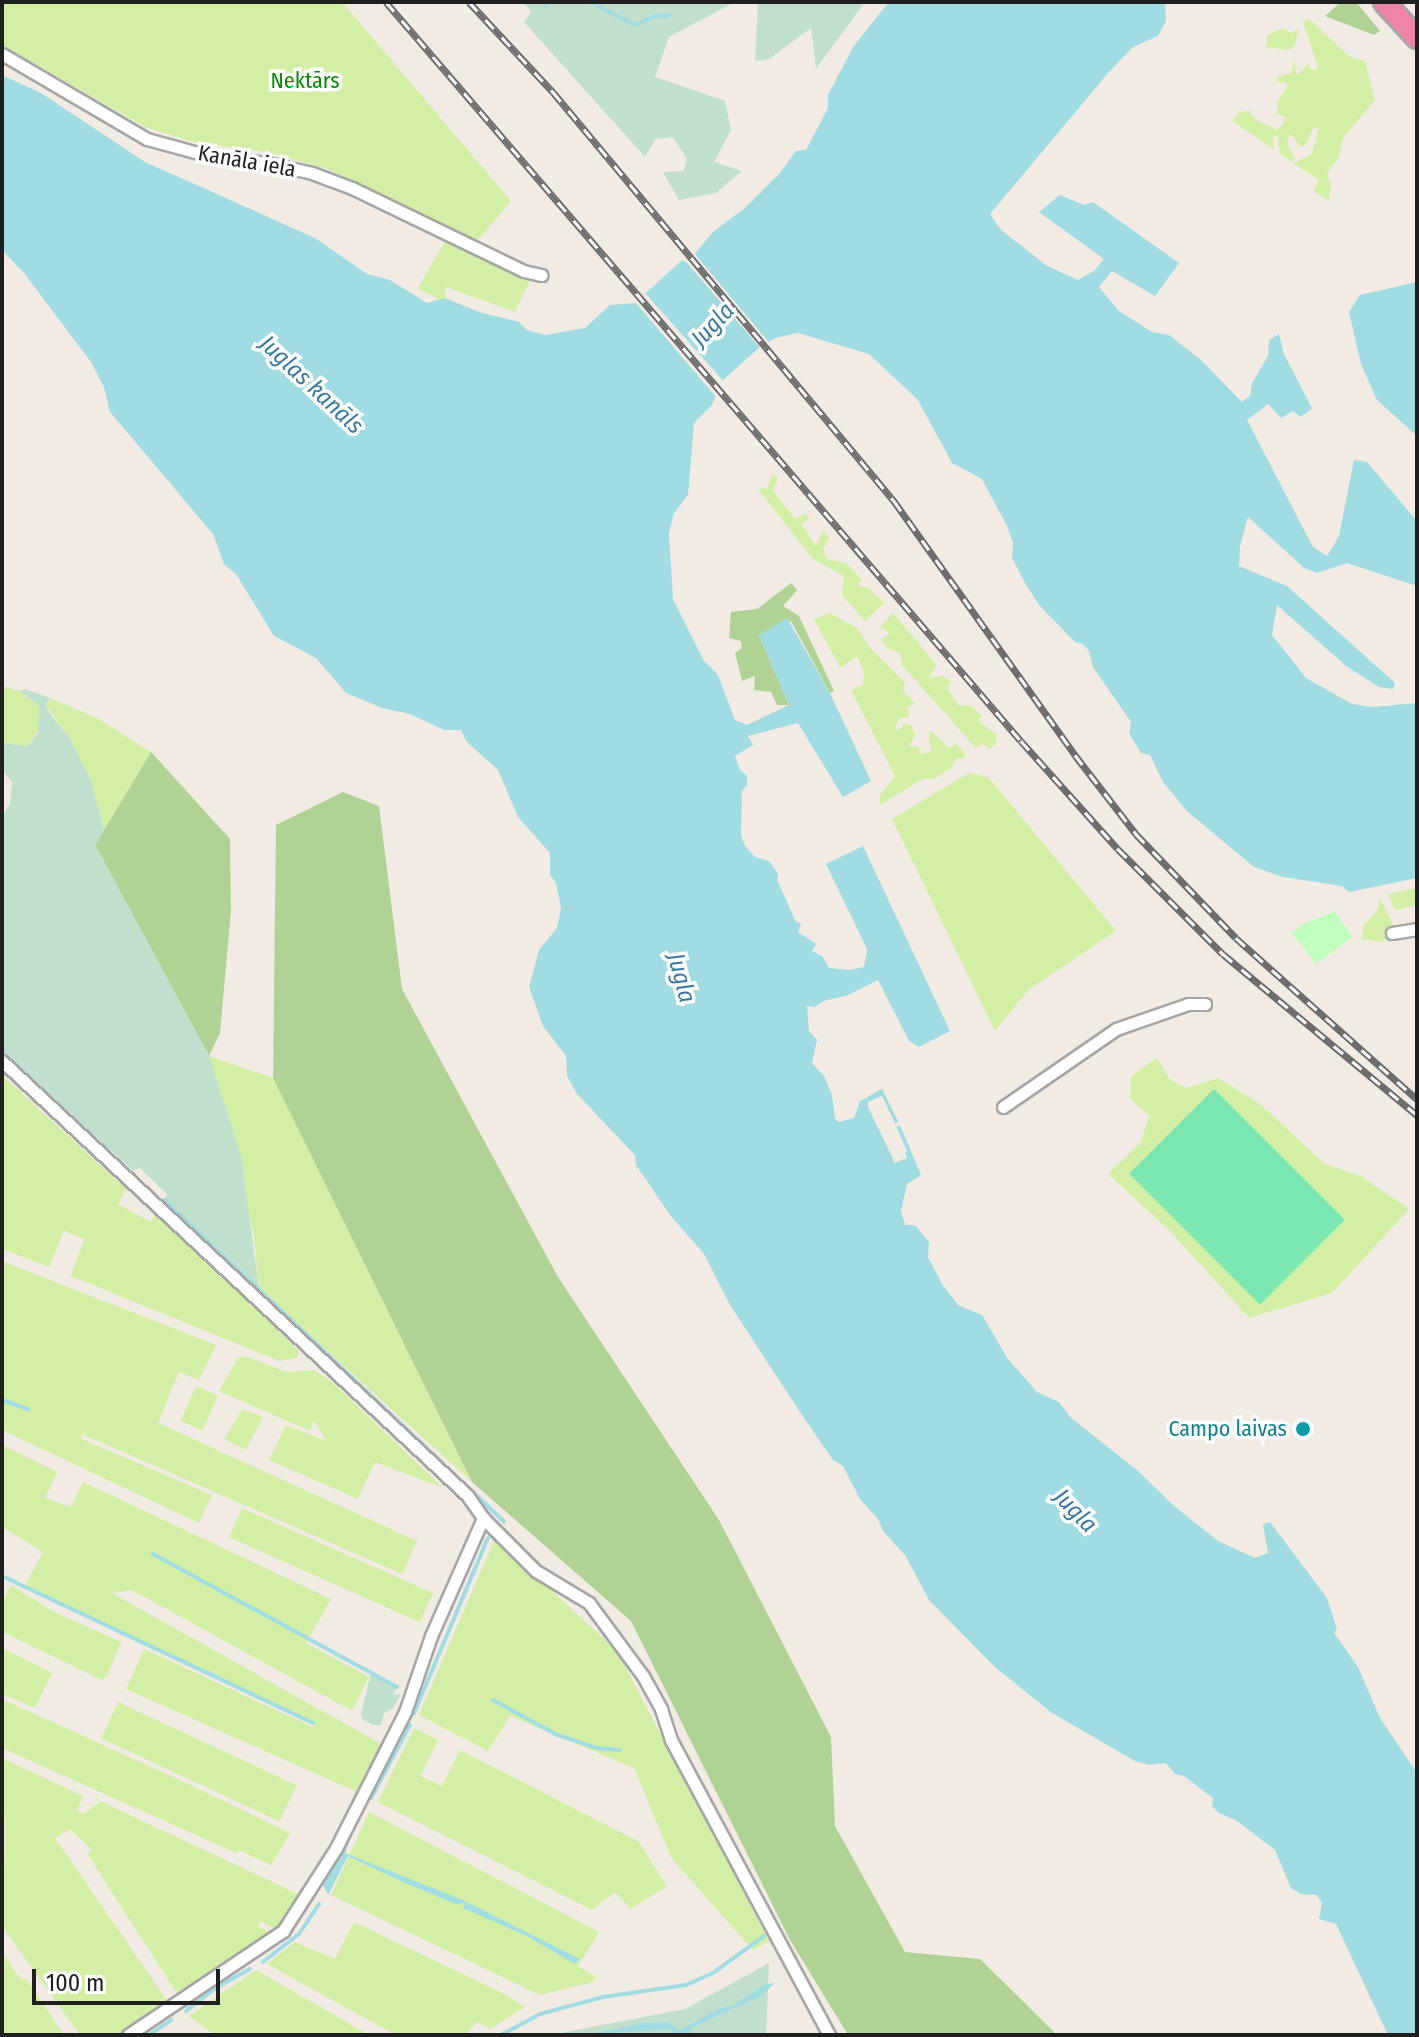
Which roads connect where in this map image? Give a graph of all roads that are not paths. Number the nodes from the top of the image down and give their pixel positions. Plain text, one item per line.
1 (1384, 2) edge
2 (1393, 2) edge
3 (1417, 20) edge
4 (1417, 38) edge
5 (2, 54) edge
6 (542, 275) dead end
7 (1417, 929) edge
8 (1392, 933) dead end
9 (1205, 1004) dead end
10 (2, 1061) edge
11 (1003, 1107) dead end
12 (483, 1518) junction
13 (128, 2035) edge
14 (829, 2035) edge

1 - 4 highway
2 - 3 highway
5 - 6 street, Kanāla iela
7 - 8 street
9 - 11 street
10 - 12 street
12 - 13 street
12 - 14 street

